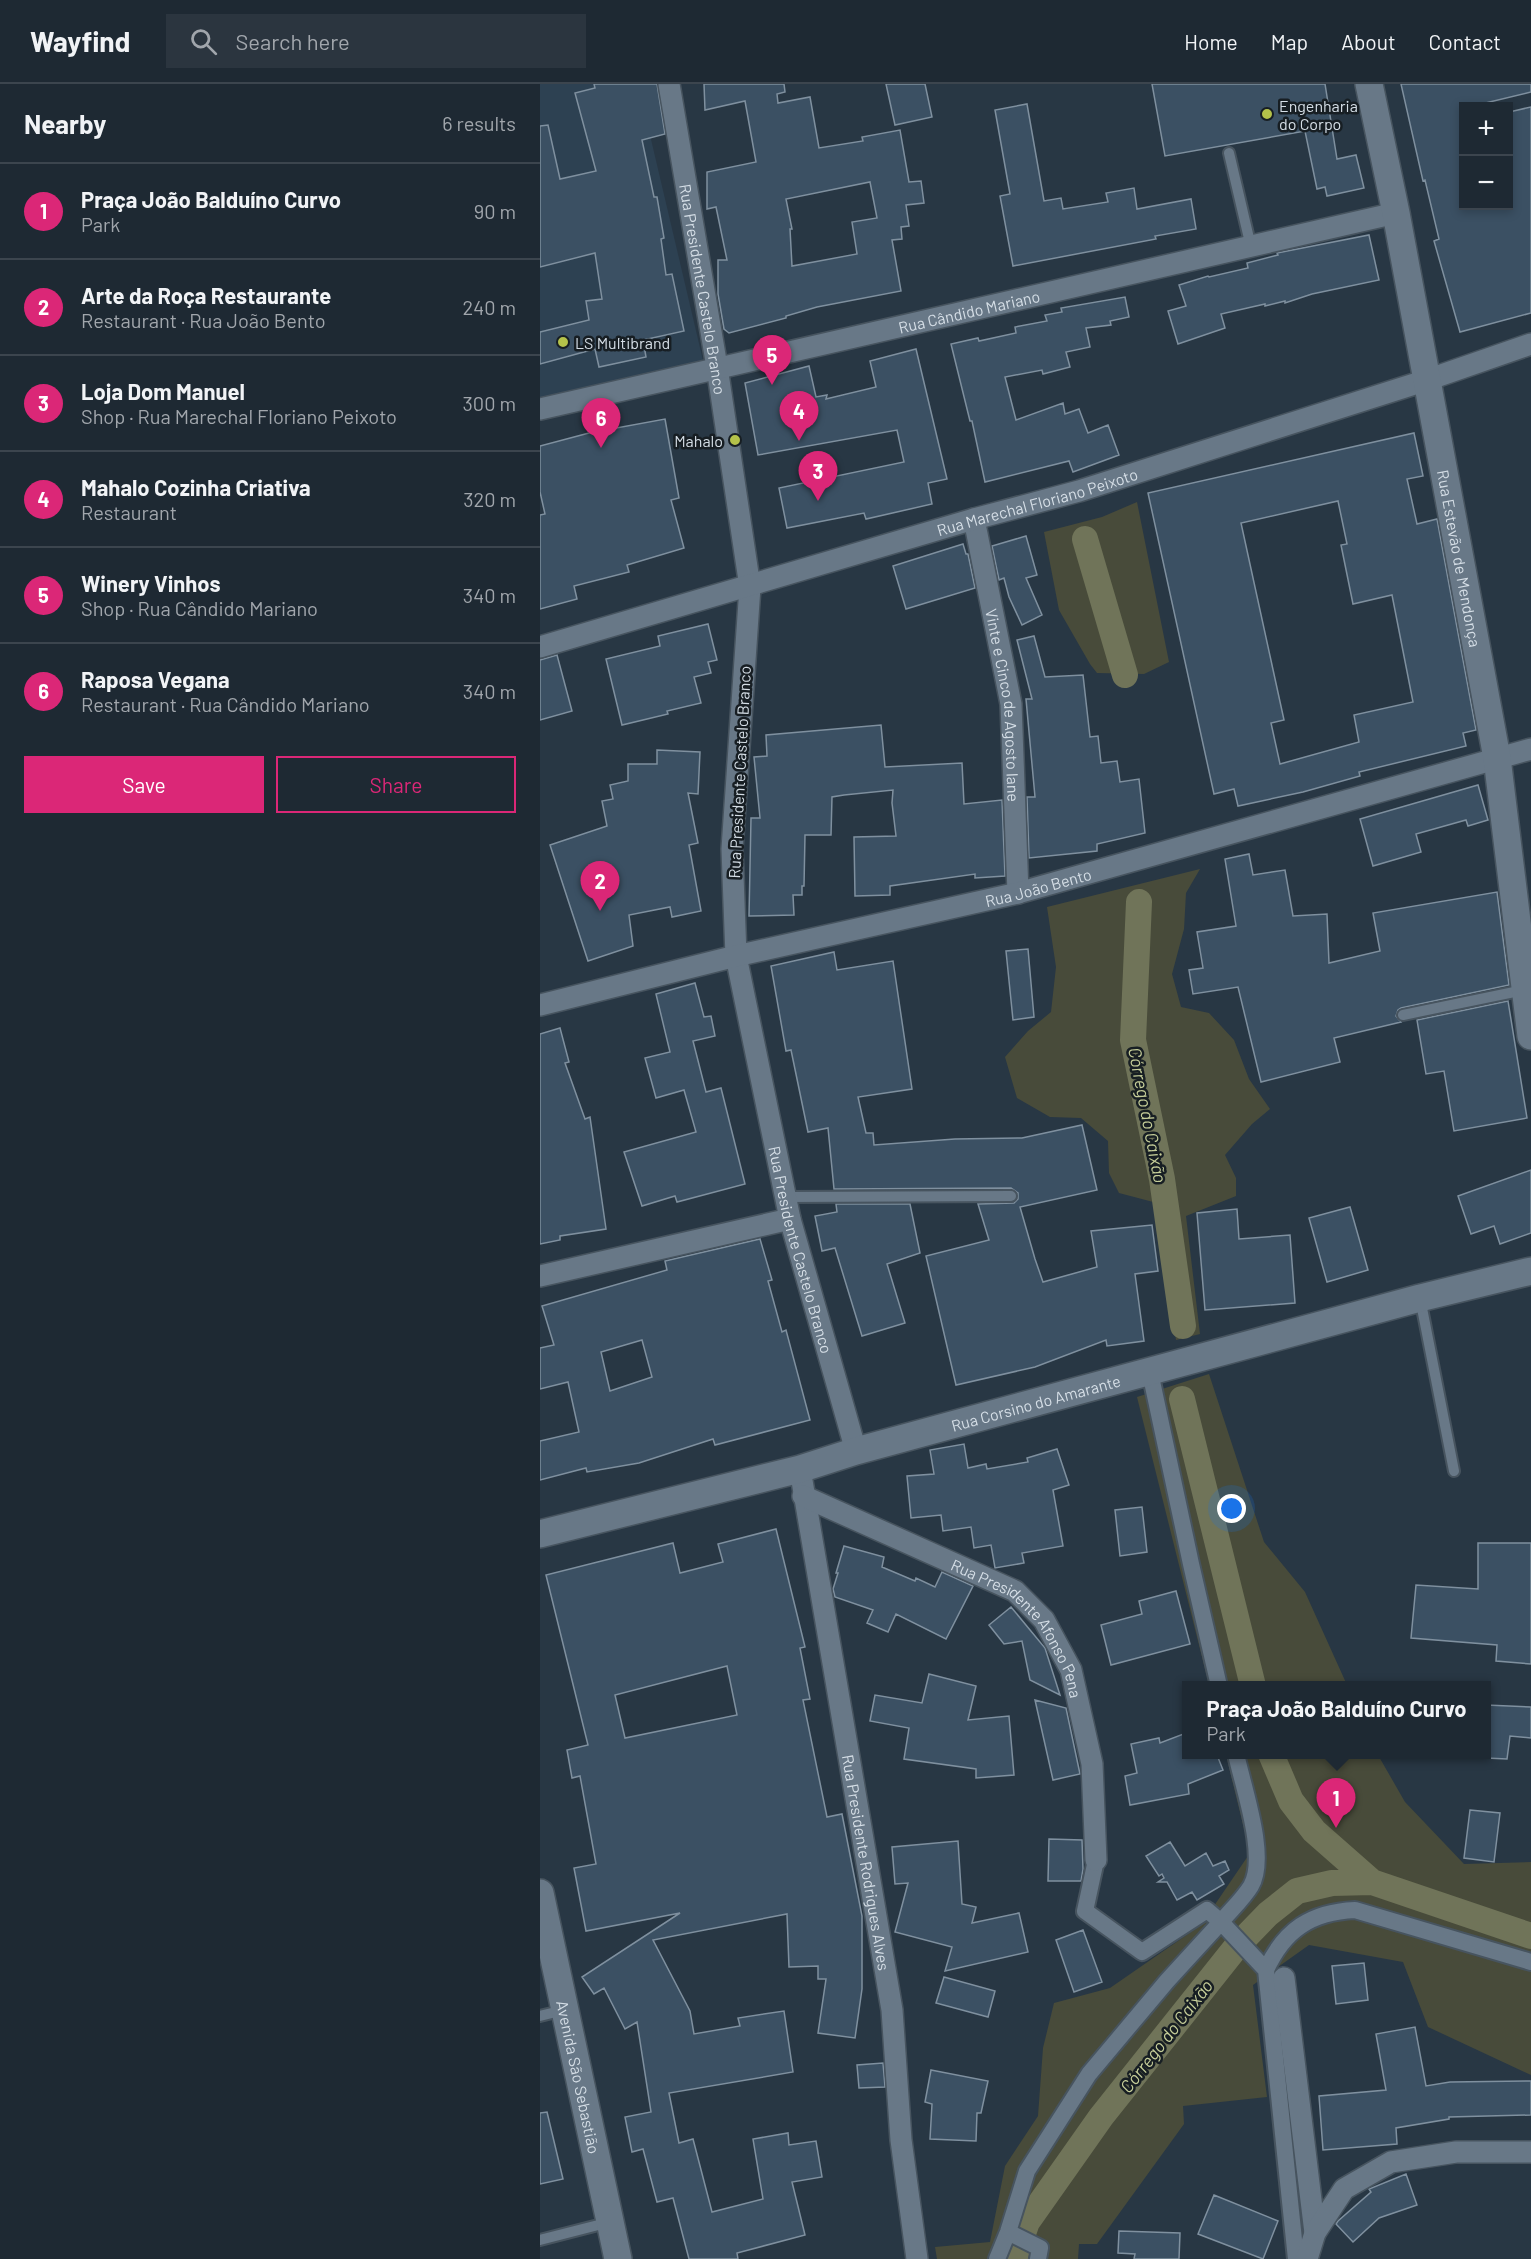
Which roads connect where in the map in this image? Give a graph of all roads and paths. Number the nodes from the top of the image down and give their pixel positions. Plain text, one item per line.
1 (669, 84) edge
2 (1369, 84) edge
3 (1229, 153) dead end
4 (1396, 213) junction
5 (1251, 247) junction
6 (1531, 344) edge
7 (717, 367) junction
8 (1427, 380) junction
9 (540, 409) edge
10 (974, 519) junction
11 (750, 586) junction
12 (540, 647) edge
13 (1531, 749) edge
14 (1497, 758) junction
15 (1018, 893) junction
16 (736, 956) junction
17 (1524, 990) junction
18 (540, 1005) edge
19 (1403, 1015) dead end
20 (1531, 1036) edge
21 (1011, 1196) dead end
22 (786, 1197) junction
23 (790, 1219) junction
24 (1531, 1271) edge
25 (540, 1276) edge
26 (1420, 1298) junction
27 (1150, 1372) junction
28 (856, 1451) junction
29 (800, 1469) junction
30 (1454, 1471) dead end
31 (803, 1496) junction
32 (540, 1534) edge
33 (1219, 1681) edge
34 (1237, 1759) edge
35 (1096, 1860) joint
36 (540, 1893) edge
37 (1227, 1928) junction
38 (1531, 1962) edge
39 (1275, 1974) junction
40 (552, 2013) edge
41 (1531, 2152) edge
42 (610, 2222) junction
43 (1008, 2232) junction
44 (1315, 2233) junction
45 (540, 2240) edge
46 (1039, 2254) edge
47 (618, 2259) edge
48 (917, 2259) edge
49 (997, 2259) edge
50 (1296, 2259) edge
51 (1306, 2259) edge

1 - 7 street, Rua Presidente Castelo Branco
2 - 4 street, Rua Estevão de Mendonça
3 - 5 lane
4 - 5 street, Rua Cândido Mariano
4 - 8 street, Rua Estevão de Mendonça
5 - 7 street, Rua Cândido Mariano
6 - 8 street, Rua Marechal Floriano Peixoto
7 - 9 street, Rua Cândido Mariano
7 - 11 street, Rua Presidente Castelo Branco
8 - 10 street, Rua Marechal Floriano Peixoto
8 - 14 street, Rua Estevão de Mendonça
10 - 11 street, Rua Marechal Floriano Peixoto
10 - 15 street, Vinte e Cinco de Agosto lane
11 - 12 street, Rua Marechal Floriano Peixoto
11 - 16 street, Rua Presidente Castelo Branco
13 - 14 street, Rua João Bento
14 - 15 street, Rua João Bento
14 - 17 street, Rua Estevão de Mendonça
15 - 16 street, Rua João Bento
16 - 18 street, Rua João Bento
16 - 22 street, Rua Presidente Castelo Branco
17 - 19 lane
17 - 20 street, Rua Estevão de Mendonça
21 - 22 lane
22 - 23 street, Rua Presidente Castelo Branco
23 - 25 street
23 - 28 street, Rua Presidente Castelo Branco
24 - 26 street, Rua Corsino do Amarante
26 - 27 street, Rua Corsino do Amarante
26 - 30 lane
27 - 28 street, Rua Corsino do Amarante
27 - 33 street
28 - 29 street, Rua Corsino do Amarante
29 - 31 street, Rua Presidente Rodrigues Alves
29 - 32 street, Rua Corsino do Amarante
31 - 35 street, Rua Presidente Afonso Pena
31 - 48 street, Rua Presidente Rodrigues Alves
34 - 37 street
35 - 37 street
36 - 40 street, Avenida São Sebastião
37 - 39 street
37 - 43 street
38 - 39 street
39 - 44 street
39 - 50 street
40 - 42 street, Avenida São Sebastião
41 - 44 street
42 - 45 lane
42 - 47 street, Avenida São Sebastião
43 - 46 street
43 - 49 street
44 - 51 street

